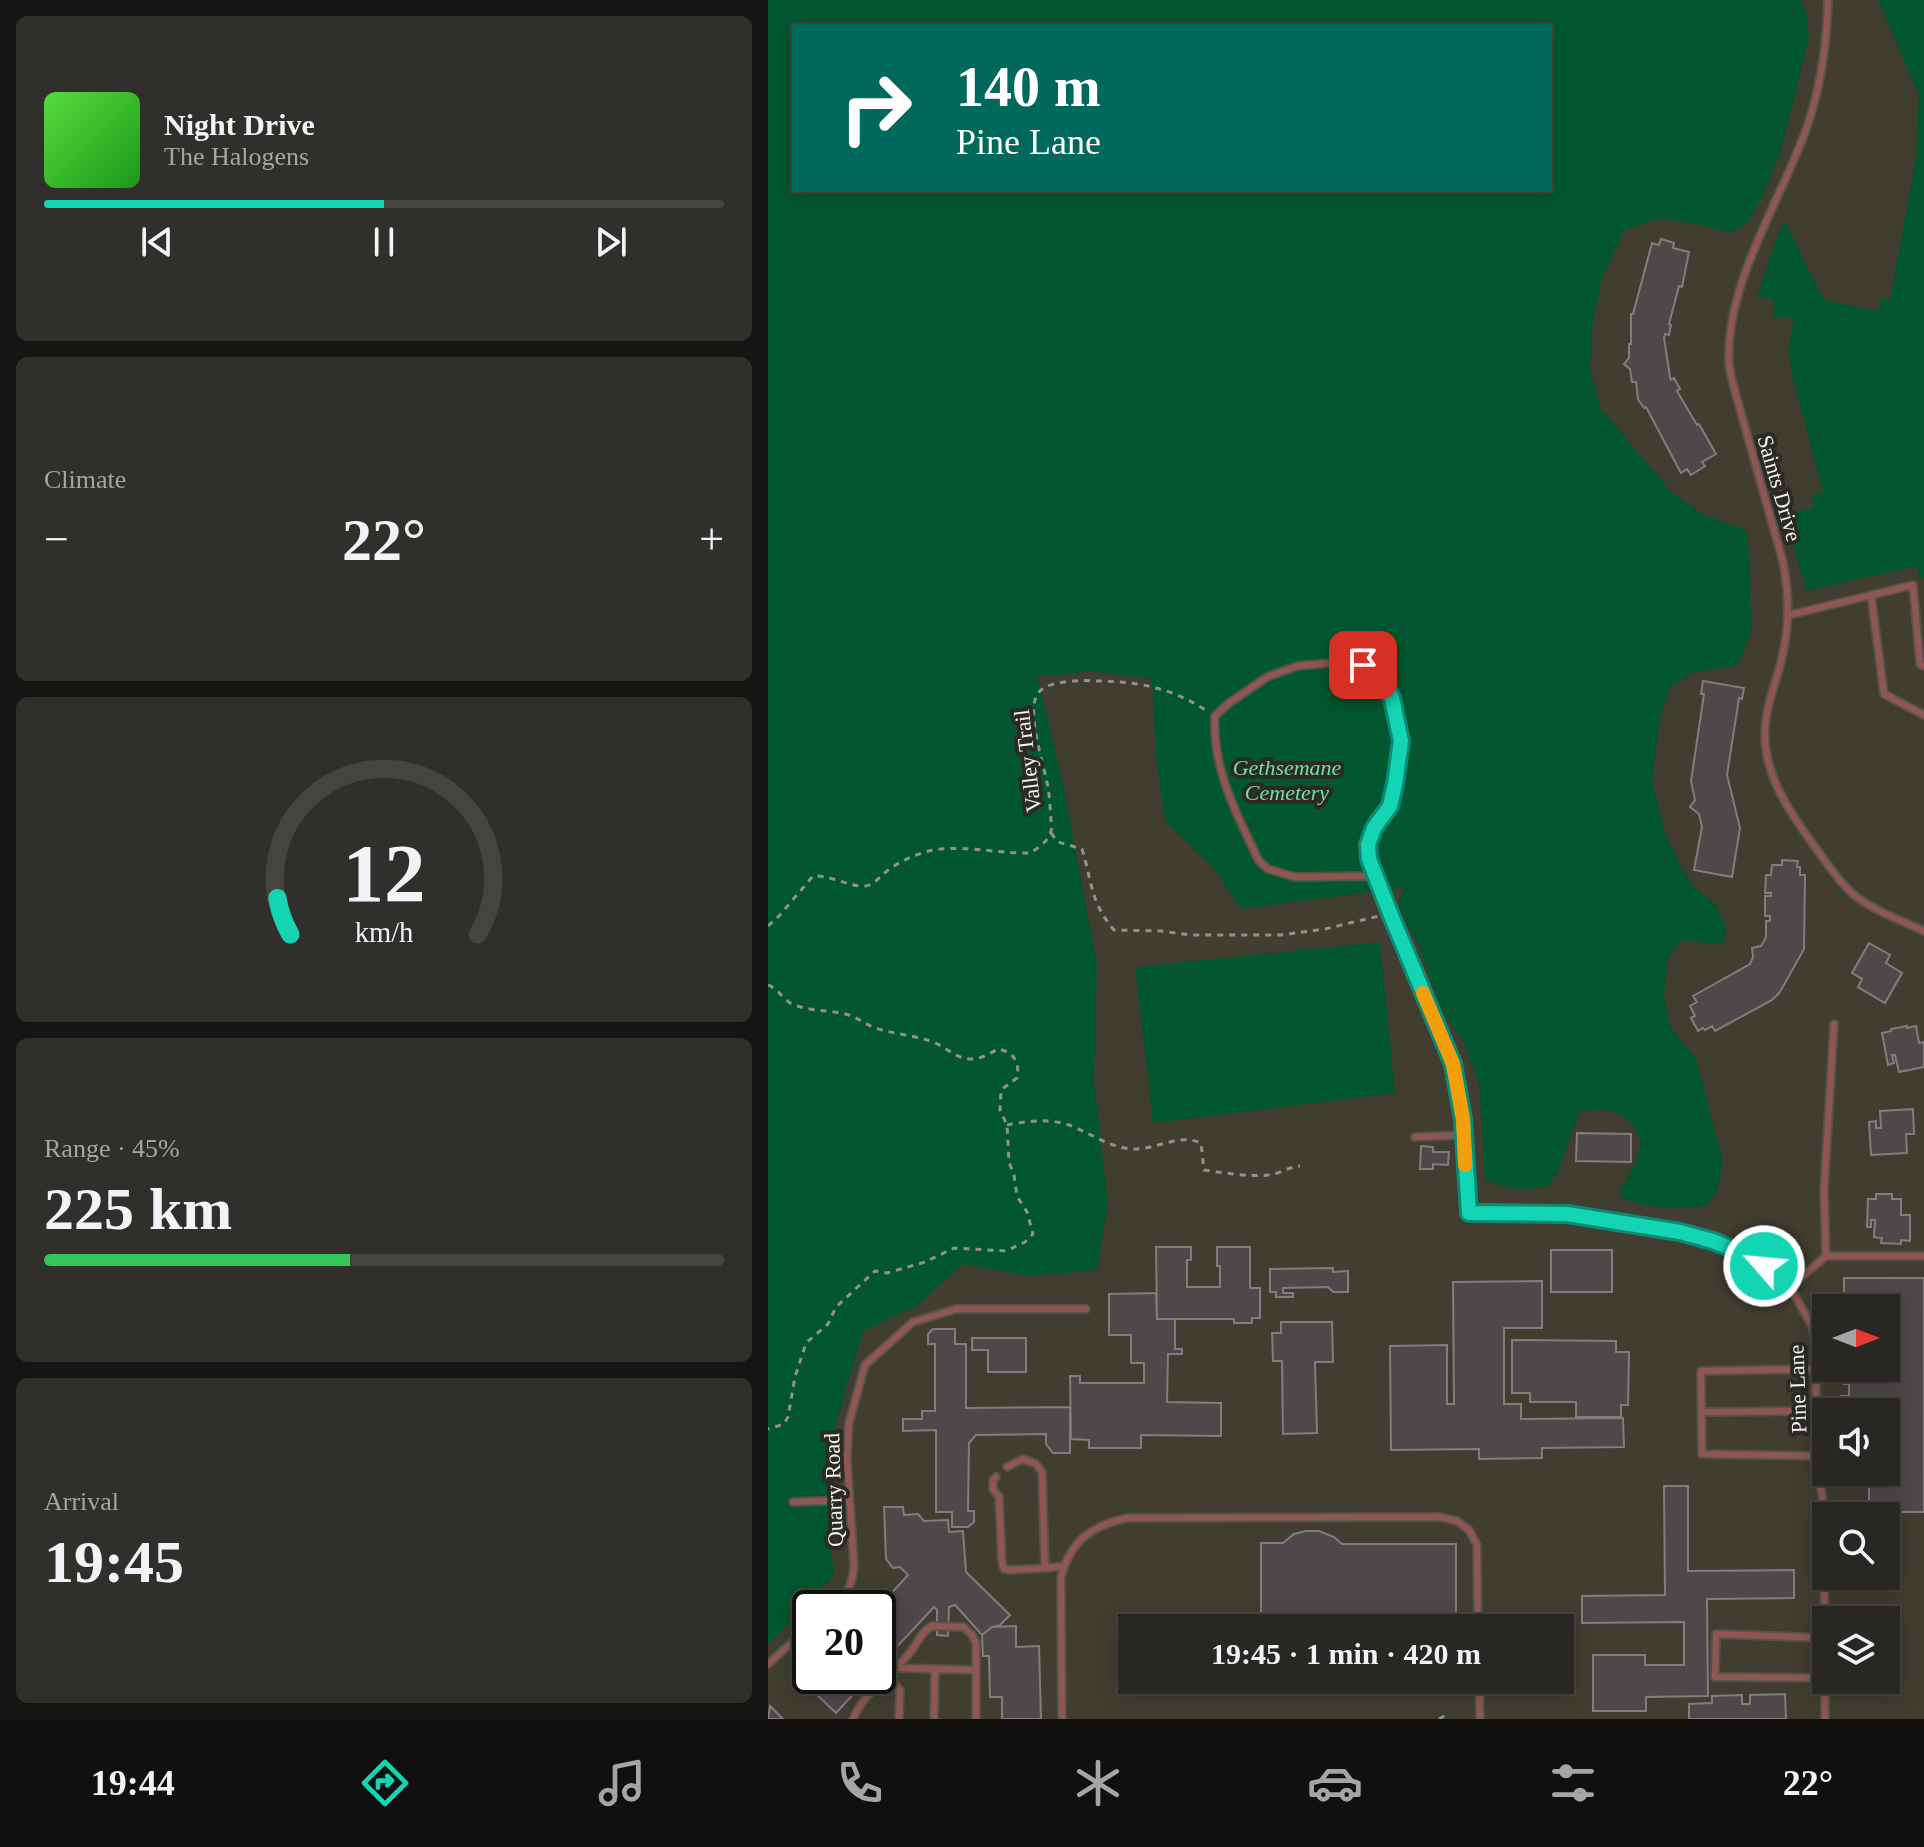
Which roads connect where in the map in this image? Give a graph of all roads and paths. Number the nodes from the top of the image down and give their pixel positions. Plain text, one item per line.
1 (1828, 0) edge
2 (1871, 595) junction
3 (1789, 615) junction
4 (1924, 666) edge
5 (1924, 715) edge
6 (1215, 716) junction
7 (1051, 833) junction
8 (1375, 876) junction
9 (1390, 913) junction
10 (768, 926) edge
11 (1924, 931) edge
12 (768, 985) edge
13 (1834, 1024) dead end
14 (1007, 1125) junction
15 (1463, 1135) junction
16 (1415, 1137) dead end
17 (1300, 1166) dead end
18 (1826, 1256) junction
19 (1924, 1256) edge
20 (1790, 1287) junction
21 (1086, 1309) dead end
22 (1812, 1326) edge
23 (1812, 1369) edge
24 (1812, 1411) edge
25 (1702, 1412) junction
26 (768, 1429) edge
27 (1812, 1456) edge
28 (1007, 1467) dead end
29 (996, 1477) dead end
30 (1821, 1486) edge
31 (849, 1500) junction
32 (793, 1502) dead end
33 (1064, 1566) junction
34 (1045, 1568) junction
35 (847, 1590) edge
36 (1825, 1606) edge
37 (1478, 1614) edge
38 (1812, 1638) edge
39 (792, 1642) edge
40 (768, 1664) edge
41 (896, 1668) joint
42 (935, 1669) junction
43 (976, 1670) junction
44 (1812, 1678) edge
45 (896, 1686) edge
46 (871, 1694) edge
47 (1479, 1694) edge
48 (1825, 1694) edge
49 (1446, 1715) dead end
50 (853, 1719) edge
51 (899, 1719) edge
52 (934, 1719) edge
53 (976, 1719) edge
54 (1062, 1719) edge
55 (1439, 1719) edge
56 (1480, 1719) edge
57 (1825, 1719) edge

1 - 3 lane, Saints Drive
2 - 3 lane
2 - 4 lane
2 - 5 lane
3 - 11 lane, Saints Drive
6 - 7 path, Valley Trail
6 - 8 lane
6 - 8 lane
7 - 9 path
7 - 10 path, Valley Trail
8 - 9 lane
9 - 15 lane
12 - 14 path
13 - 18 lane
14 - 17 path
14 - 26 path
15 - 16 lane
15 - 20 lane, Pine Lane
18 - 19 lane
18 - 20 lane
20 - 22 lane, Pine Lane
21 - 31 lane, Quarry Road
23 - 25 lane
24 - 25 lane
25 - 27 lane
28 - 34 lane
29 - 34 lane
30 - 36 lane, Pine Lane
31 - 32 lane
31 - 35 lane, Quarry Road
33 - 34 lane
33 - 37 lane
33 - 54 lane
38 - 44 lane
39 - 40 lane
41 - 42 lane
41 - 43 lane
42 - 43 lane
42 - 52 lane
43 - 53 lane
45 - 51 lane
46 - 50 lane
47 - 56 lane
48 - 57 lane, Pine Lane
49 - 55 path

